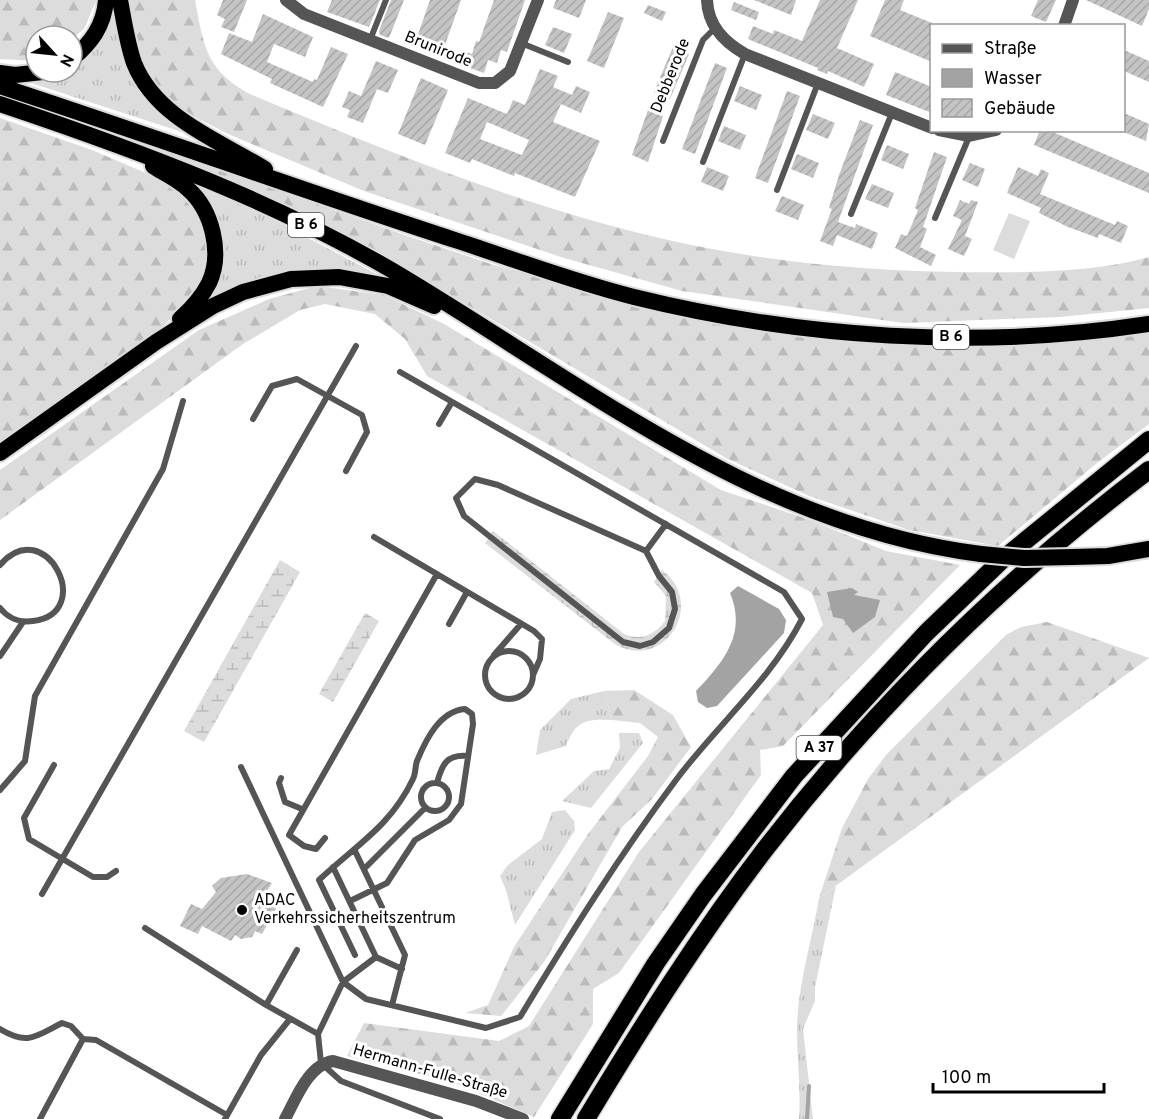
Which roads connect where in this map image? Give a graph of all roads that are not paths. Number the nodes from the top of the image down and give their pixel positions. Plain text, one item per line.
1 (106, 0) edge
2 (120, 0) edge
3 (286, 0) edge
4 (386, 0) edge
5 (537, 0) edge
6 (707, 0) edge
7 (1073, 0) edge
8 (1065, 24) edge
9 (715, 28) junction
10 (370, 40) junction
11 (521, 43) junction
12 (84, 49) edge
13 (745, 54) junction
14 (567, 62) dead end
15 (0, 73) edge
16 (24, 74) edge
17 (818, 83) junction
18 (0, 86) edge
19 (0, 104) edge
20 (892, 112) junction
21 (930, 127) edge
22 (949, 132) edge
23 (987, 132) edge
24 (969, 136) junction
25 (663, 141) dead end
26 (120, 144) junction
27 (703, 162) dead end
28 (294, 186) junction
29 (777, 190) dead end
30 (851, 214) dead end
31 (935, 218) dead end
32 (1149, 324) edge
33 (481, 328) junction
34 (156, 342) junction
35 (356, 346) dead end
36 (400, 372) dead end
37 (327, 397) junction
38 (183, 401) dead end
39 (452, 402) junction
40 (253, 419) dead end
41 (440, 424) dead end
42 (1149, 440) edge
43 (0, 453) edge
44 (1149, 470) edge
45 (346, 471) dead end
46 (666, 524) junction
47 (374, 537) dead end
48 (1149, 549) edge
49 (646, 551) junction
50 (0, 565) edge
51 (437, 574) junction
52 (467, 592) junction
53 (0, 608) edge
54 (23, 622) junction
55 (448, 624) dead end
56 (521, 624) junction
57 (0, 656) edge
58 (492, 658) junction
59 (534, 675) junction
60 (468, 756) junction
61 (54, 765) dead end
62 (241, 767) dead end
63 (281, 777) dead end
64 (437, 783) junction
65 (409, 786) junction
66 (0, 790) edge
67 (422, 791) junction
68 (448, 793) junction
69 (462, 796) junction
70 (425, 808) junction
71 (302, 809) junction
72 (439, 811) junction
73 (442, 824) junction
74 (289, 835) junction
75 (325, 838) dead end
76 (280, 847) junction
77 (355, 851) junction
78 (63, 859) junction
79 (333, 867) junction
80 (364, 869) junction
81 (116, 871) dead end
82 (374, 889) junction
83 (42, 894) dead end
84 (350, 901) junction
85 (145, 928) dead end
86 (297, 950) dead end
87 (355, 955) dead end
88 (376, 957) junction
89 (402, 969) junction
90 (343, 982) junction
91 (266, 1005) junction
92 (392, 1005) junction
93 (290, 1019) junction
94 (0, 1029) edge
95 (318, 1035) junction
96 (84, 1039) junction
97 (321, 1063) junction
98 (226, 1117) edge
99 (40, 1119) edge
100 (285, 1119) edge
101 (440, 1119) edge
102 (523, 1119) edge
103 (560, 1119) edge
104 (586, 1119) edge

1 - 12 highway
2 - 28 highway
3 - 10 street, Brunirode
4 - 10 lane
5 - 11 street, Brunirode
6 - 9 street
7 - 8 street
9 - 13 street
9 - 25 lane, Debberode
10 - 11 street, Brunirode
11 - 14 lane
13 - 17 street
13 - 27 lane
15 - 16 highway
17 - 20 street
17 - 29 lane
18 - 28 highway, B 6
19 - 26 highway, B 6
20 - 21 street
20 - 30 lane
22 - 24 street
23 - 24 street
24 - 31 lane
26 - 33 highway, B 6
26 - 34 highway
28 - 32 highway, B 6
33 - 34 highway
33 - 48 highway, B 6, bridge
34 - 43 highway
35 - 37 lane
36 - 39 lane
37 - 40 lane
37 - 45 lane
37 - 78 lane
38 - 66 lane
39 - 41 lane
39 - 46 lane
42 - 103 highway, A 37
44 - 104 highway, A 37
46 - 49 lane
46 - 92 lane
47 - 51 lane
49 - 49 lane
50 - 54 lane
51 - 52 lane
51 - 71 lane
52 - 55 lane
52 - 56 lane
53 - 54 lane
54 - 57 lane
56 - 58 lane
56 - 59 lane
58 - 59 lane
58 - 59 lane
60 - 64 lane
60 - 65 lane
60 - 69 lane
61 - 78 lane
62 - 76 lane
63 - 71 lane
64 - 67 lane
64 - 68 lane
65 - 67 lane
65 - 77 lane
67 - 70 lane
68 - 69 lane
68 - 72 lane
69 - 73 lane
70 - 72 lane
70 - 80 lane
71 - 74 lane
72 - 73 lane
73 - 82 lane
74 - 75 lane
74 - 76 lane
76 - 90 lane
77 - 79 lane
77 - 80 lane
78 - 81 lane
78 - 83 lane
79 - 84 lane
79 - 87 lane
80 - 82 lane
82 - 84 lane
82 - 89 lane
84 - 88 lane
85 - 91 lane
86 - 91 lane
88 - 89 lane
88 - 90 lane
89 - 92 lane
90 - 92 lane
90 - 95 lane
91 - 93 lane
93 - 95 lane
93 - 98 lane
94 - 96 lane
95 - 97 lane
96 - 98 lane
96 - 99 lane
97 - 100 street
97 - 101 lane
97 - 102 street, Hermann-Fulle-Straße

